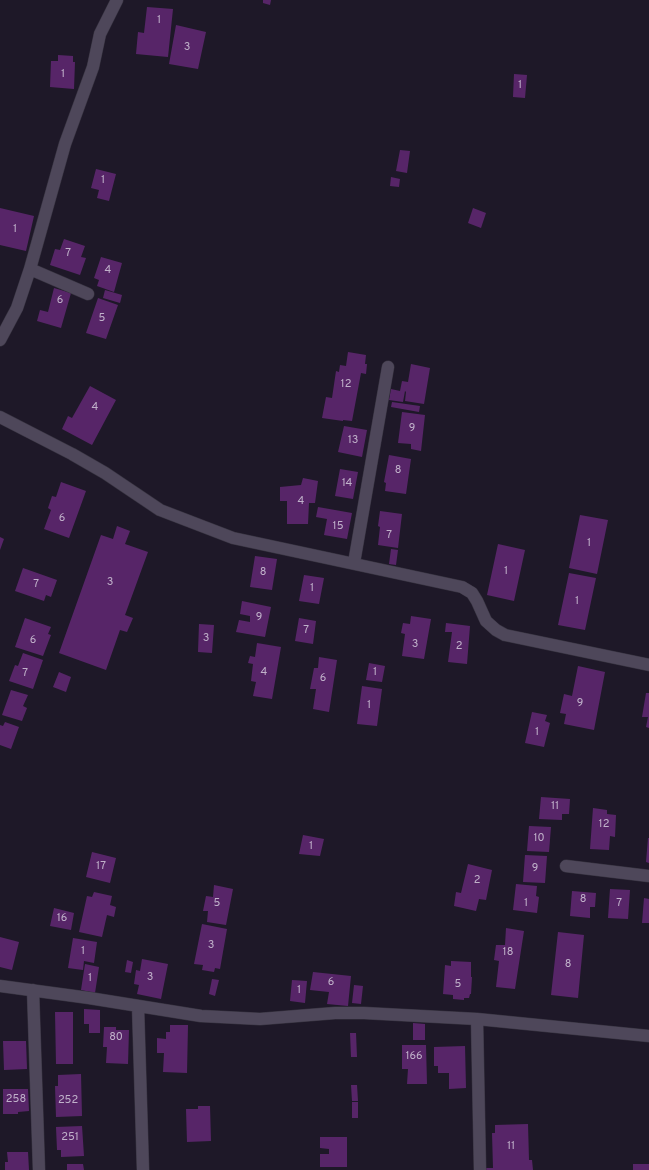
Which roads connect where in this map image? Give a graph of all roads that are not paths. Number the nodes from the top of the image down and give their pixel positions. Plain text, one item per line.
1 (117, 0) edge
2 (30, 269) junction
3 (88, 294) dead end
4 (0, 340) edge
5 (388, 367) dead end
6 (0, 417) edge
7 (354, 564) junction
8 (649, 665) edge
9 (566, 866) dead end
10 (649, 876) edge
11 (0, 986) edge
12 (33, 990) junction
13 (138, 1006) junction
14 (477, 1019) junction
15 (649, 1036) edge
16 (39, 1170) edge
17 (143, 1170) edge
18 (480, 1170) edge

1 - 2 street
2 - 3 street
2 - 4 street
5 - 7 street
6 - 7 street
7 - 8 street
9 - 10 street
11 - 12 street
12 - 13 street
12 - 16 street
13 - 14 street
13 - 17 street
14 - 15 street
14 - 18 street

